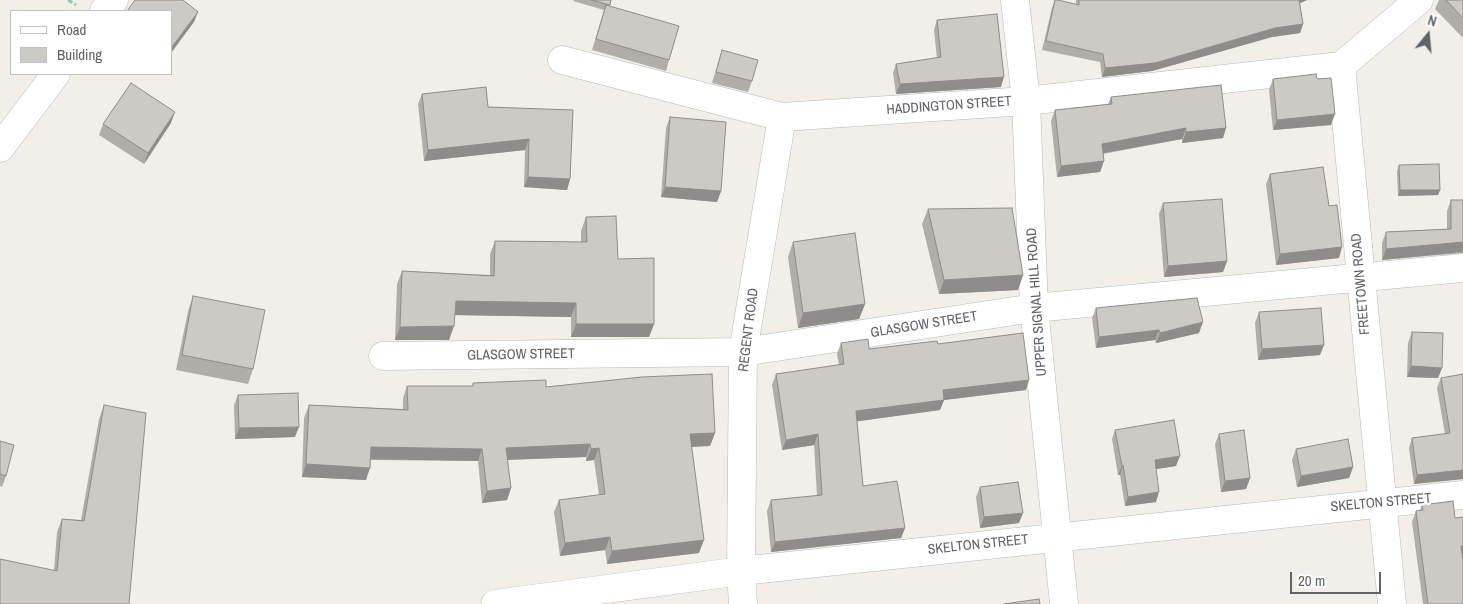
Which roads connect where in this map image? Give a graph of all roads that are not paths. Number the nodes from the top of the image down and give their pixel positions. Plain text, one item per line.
1 (114, 0) edge
2 (1015, 0) edge
3 (1419, 0) edge
4 (105, 10) edge
5 (562, 60) dead end
6 (1341, 66) junction
7 (55, 75) edge
8 (1026, 101) junction
9 (782, 117) junction
10 (0, 148) edge
11 (1463, 268) edge
12 (1360, 277) junction
13 (1034, 308) junction
14 (743, 352) junction
15 (384, 356) dead end
16 (1463, 495) edge
17 (1381, 502) junction
18 (1058, 536) junction
19 (741, 571) junction
20 (495, 604) edge
21 (743, 604) edge
22 (1064, 604) edge
23 (1392, 604) edge

1 - 4 street
2 - 8 street, UPPER SIGNAL HILL ROAD
3 - 6 street
5 - 9 street, HADDINGTON STREET
6 - 8 street, HADDINGTON STREET
6 - 12 street, FREETOWN ROAD
7 - 10 street
8 - 9 street, HADDINGTON STREET
8 - 13 street, UPPER SIGNAL HILL ROAD
9 - 14 street, REGENT ROAD
11 - 12 street, GLASGOW STREET
12 - 13 street, GLASGOW STREET
12 - 17 street, FREETOWN ROAD
13 - 14 street, GLASGOW STREET
13 - 18 street, UPPER SIGNAL HILL ROAD
14 - 15 street, GLASGOW STREET
14 - 19 street, REGENT ROAD
16 - 17 street, SKELTON STREET
17 - 18 street, SKELTON STREET
17 - 23 street, FREETOWN ROAD
18 - 19 street, SKELTON STREET
18 - 22 street, UPPER SIGNAL HILL ROAD
19 - 20 street, SKELTON STREET
19 - 21 street, REGENT ROAD

